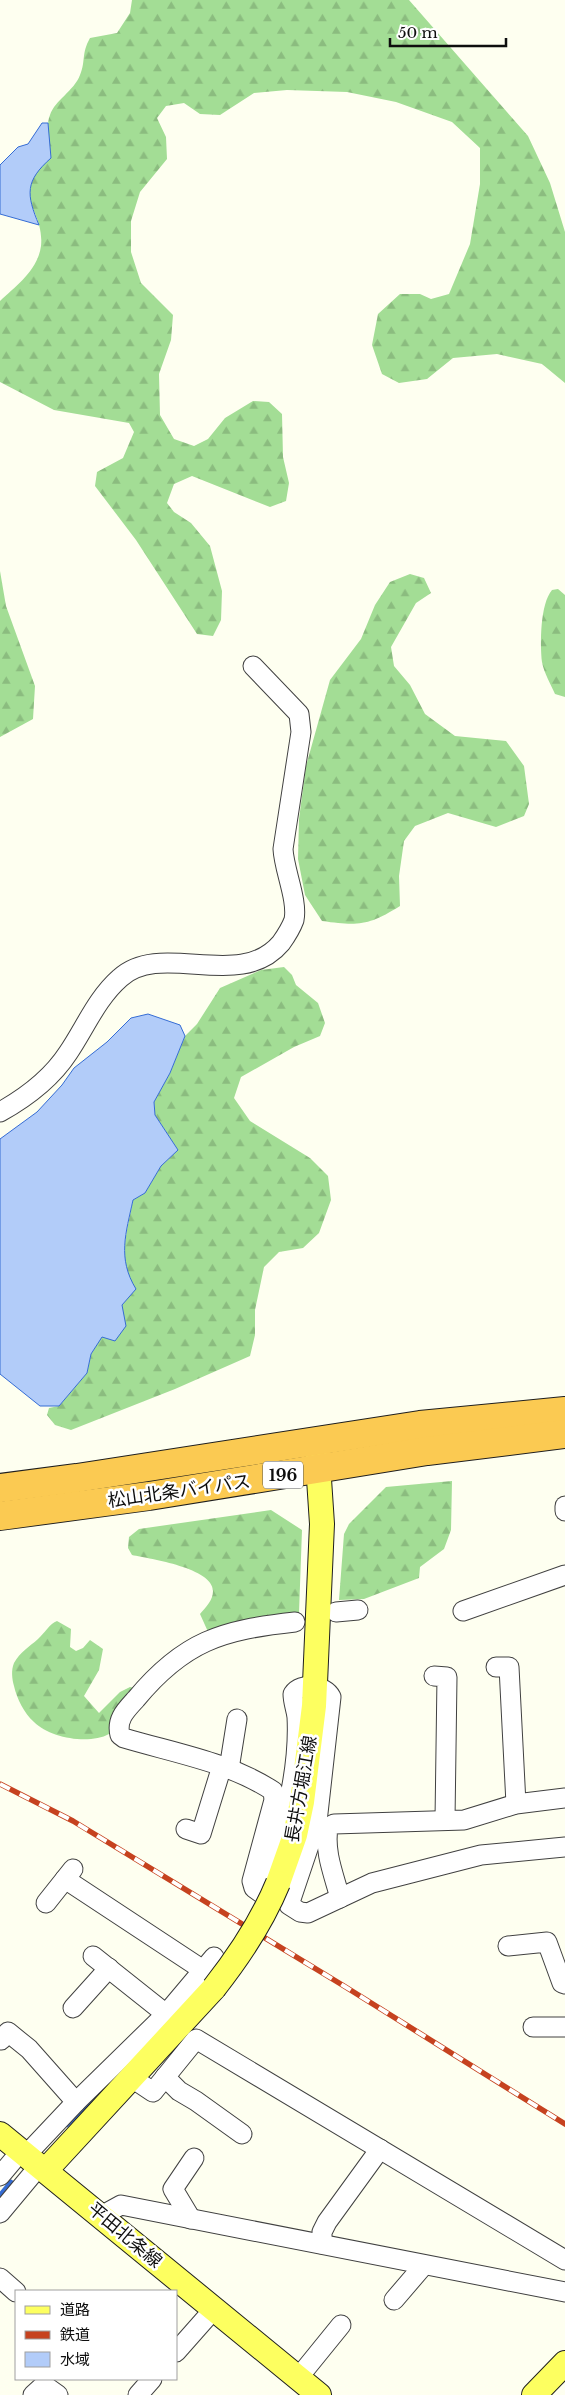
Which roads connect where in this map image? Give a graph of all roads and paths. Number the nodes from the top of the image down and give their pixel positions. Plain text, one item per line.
1 (253, 666) dead end
2 (0, 1112) edge
3 (565, 1411) edge
4 (565, 1434) edge
5 (316, 1442) junction
6 (319, 1469) junction
7 (0, 1488) edge
8 (565, 1506) edge
9 (565, 1510) edge
10 (0, 1516) edge
11 (565, 1575) edge
12 (358, 1610) dead end
13 (462, 1610) dead end
14 (336, 1612) dead end
15 (295, 1622) dead end
16 (496, 1667) dead end
17 (434, 1676) dead end
18 (315, 1687) junction
19 (237, 1719) dead end
20 (225, 1768) junction
21 (565, 1798) edge
22 (516, 1804) junction
23 (445, 1820) junction
24 (186, 1829) dead end
25 (565, 1847) edge
26 (270, 1888) junction
27 (340, 1898) junction
28 (46, 1903) dead end
29 (289, 1905) junction
30 (508, 1946) dead end
31 (93, 1956) dead end
32 (109, 1968) junction
33 (210, 1971) junction
34 (565, 1984) edge
35 (73, 2008) dead end
36 (166, 2014) junction
37 (533, 2027) dead end
38 (565, 2027) edge
39 (1, 2040) edge
40 (165, 2077) junction
41 (132, 2078) junction
42 (76, 2102) junction
43 (0, 2134) edge
44 (242, 2134) dead end
45 (380, 2149) junction
46 (194, 2158) dead end
47 (33, 2160) junction
48 (0, 2176) edge
49 (0, 2213) edge
50 (101, 2216) junction
51 (191, 2219) junction
52 (322, 2244) junction
53 (565, 2260) edge
54 (424, 2264) junction
55 (0, 2278) edge
56 (15, 2291) edge
57 (565, 2292) edge
58 (394, 2300) dead end
59 (214, 2309) junction
60 (341, 2325) dead end
61 (178, 2350) edge
62 (565, 2362) edge
63 (298, 2378) junction
64 (151, 2380) edge
65 (33, 2395) edge
66 (58, 2395) edge
67 (138, 2395) edge
68 (319, 2395) edge
69 (534, 2395) edge

1 - 2 street
3 - 5 highway, 松山北条バイパス / 196
4 - 6 highway, 松山北条バイパス / 196
5 - 6 main road, 長井方堀江線
5 - 7 highway, 松山北条バイパス / 196
6 - 10 highway, 松山北条バイパス / 196
6 - 18 main road, 長井方堀江線
8 - 9 street
11 - 13 street
12 - 14 street
15 - 20 street
16 - 22 street
17 - 23 street
18 - 26 main road, 長井方堀江線
18 - 29 street
19 - 20 street
20 - 24 street
20 - 26 street
21 - 22 street
22 - 23 street
23 - 27 street
25 - 27 street
26 - 29 street
26 - 33 main road, 長井方堀江線, bridge
27 - 29 street
28 - 33 street
30 - 34 street
31 - 32 street
32 - 35 street
32 - 36 street
33 - 36 street
33 - 41 main road, 長井方堀江線
36 - 42 street
37 - 38 street
39 - 42 street
40 - 41 street
40 - 44 street
40 - 45 street
41 - 47 main road, 長井方堀江線
42 - 47 street
43 - 47 main road, 平田北条線
45 - 52 street
45 - 53 street
46 - 51 street
47 - 48 street
47 - 49 street
47 - 50 main road, 平田北条線
50 - 51 street
50 - 59 main road, 平田北条線
51 - 52 street
52 - 54 street
54 - 57 street
54 - 58 street
55 - 56 street
59 - 61 street
59 - 63 main road, 平田北条線
60 - 63 street
62 - 69 main road
63 - 68 main road, 平田北条線
64 - 67 street
65 - 66 street

